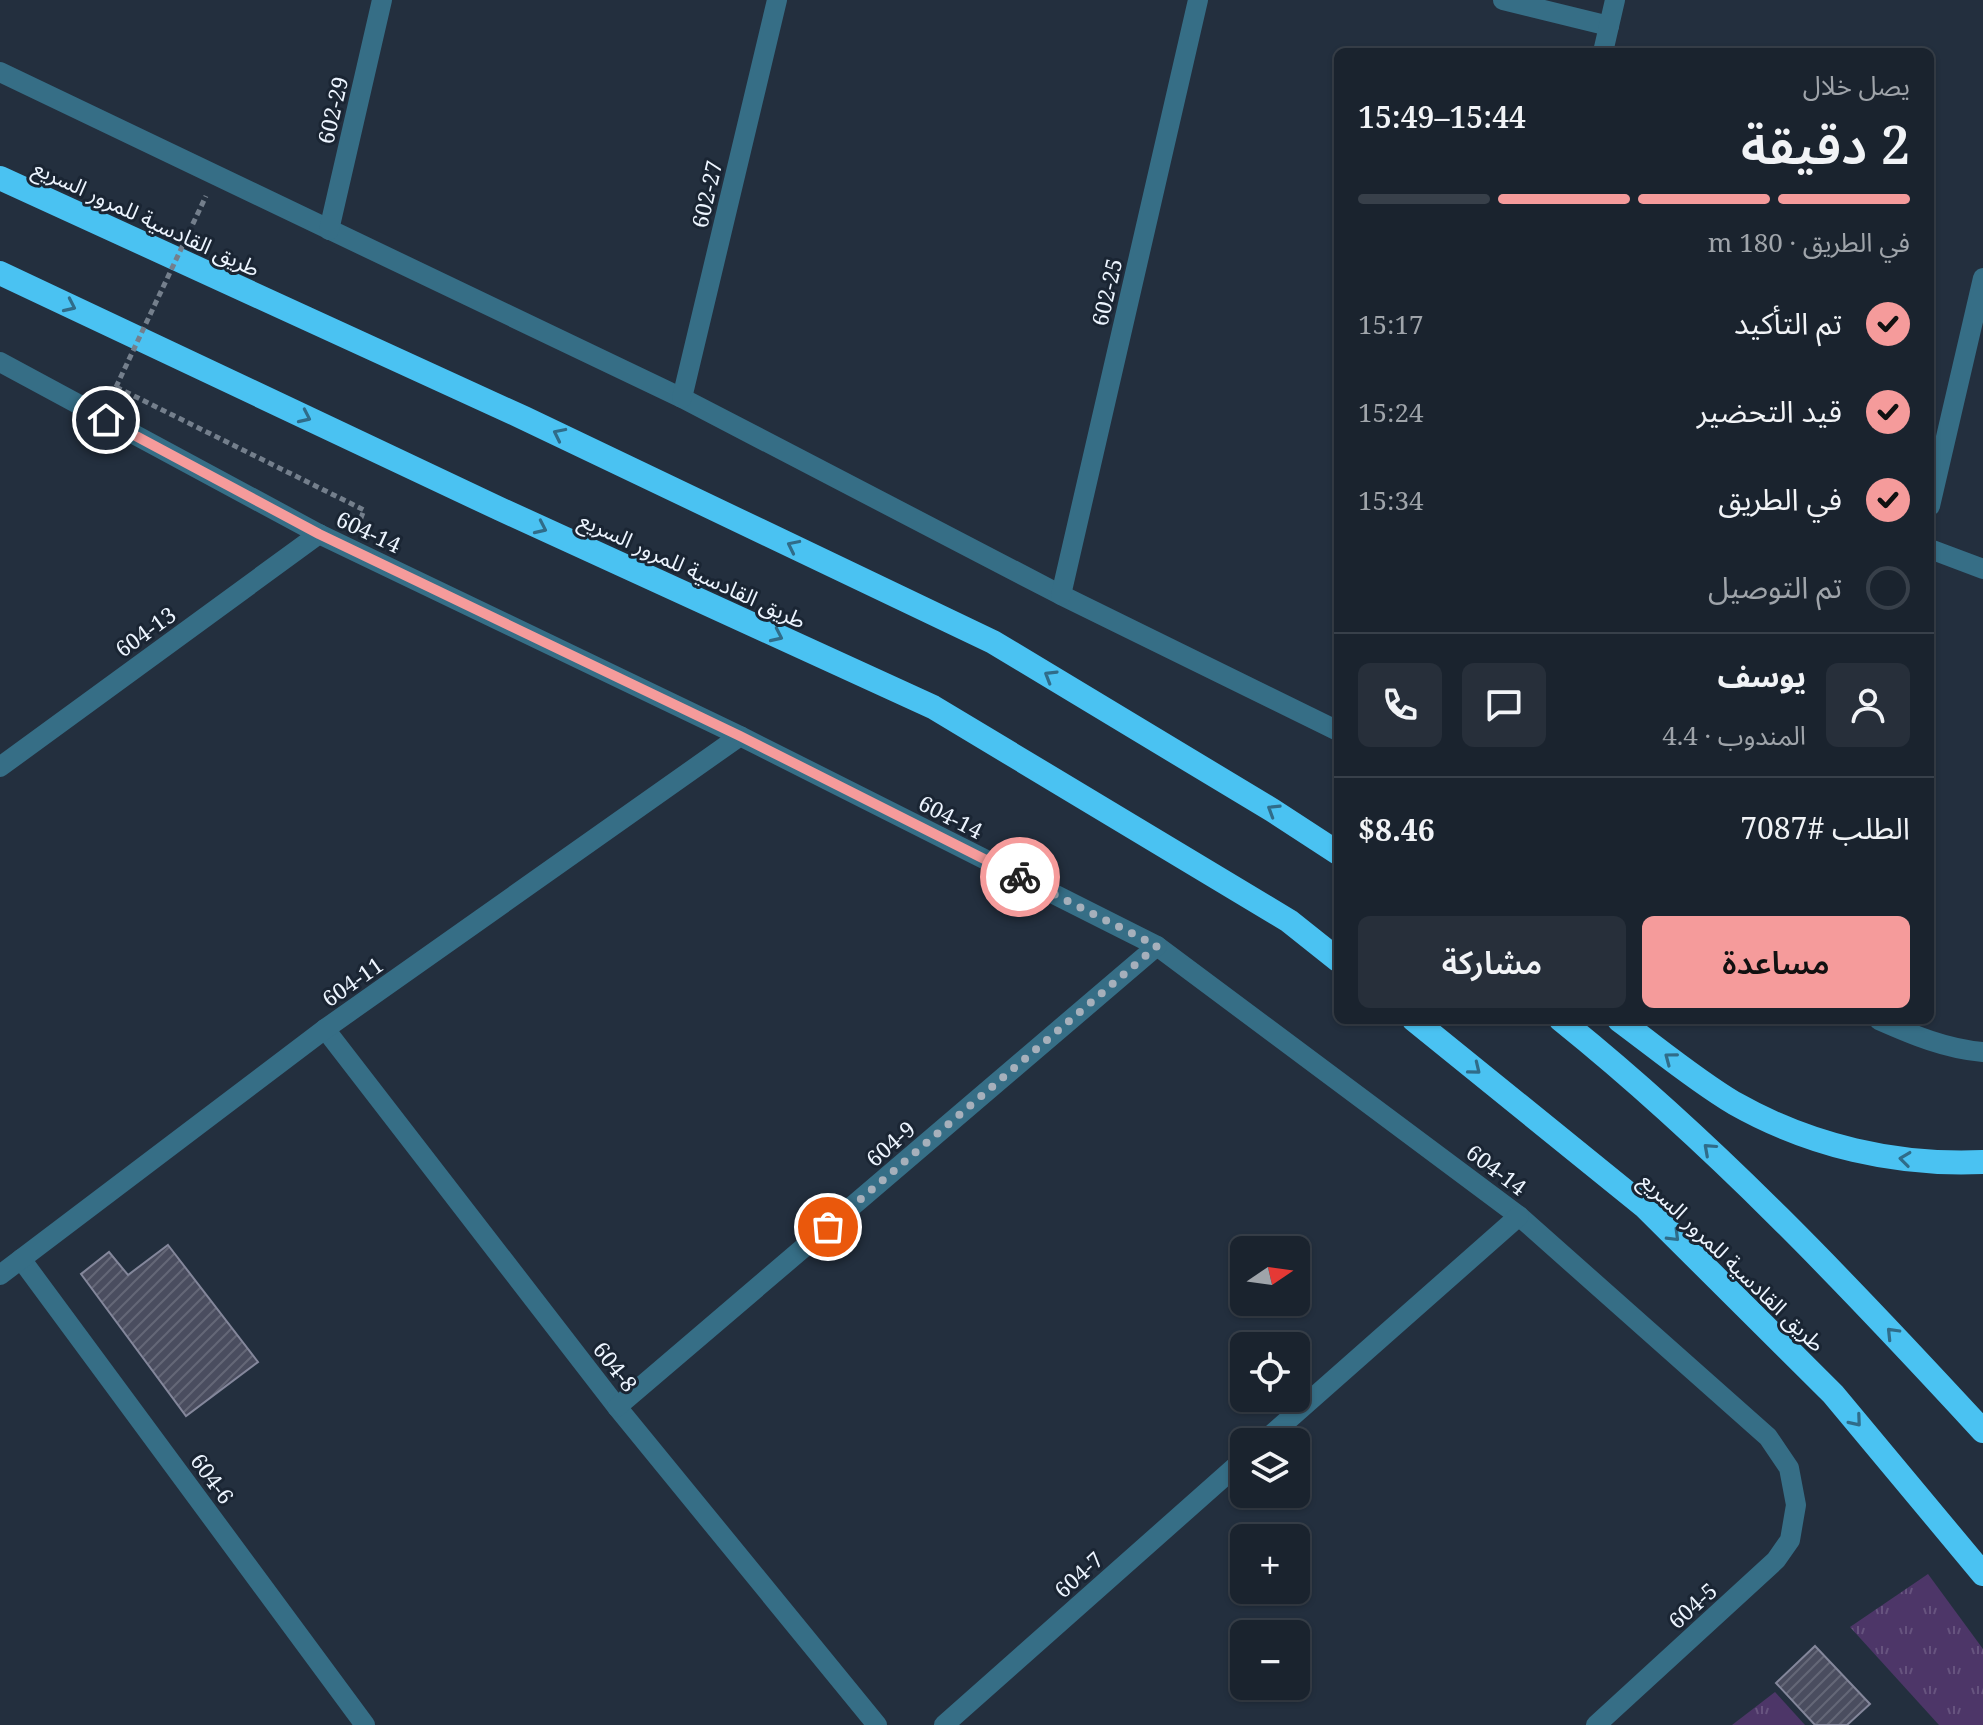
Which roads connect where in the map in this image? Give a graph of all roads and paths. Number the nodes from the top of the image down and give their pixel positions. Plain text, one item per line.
1 (382, 0) edge
2 (777, 0) edge
3 (1198, 0) edge
4 (1503, 0) edge
5 (1615, 0) edge
6 (1609, 26) junction
7 (1604, 48) edge
8 (0, 72) edge
9 (0, 178) edge
10 (206, 196) dead end
11 (329, 230) junction
12 (0, 273) edge
13 (1983, 278) edge
14 (0, 362) edge
15 (682, 398) junction
16 (1934, 489) edge
17 (364, 510) dead end
18 (319, 534) junction
19 (1934, 551) edge
20 (1983, 569) edge
21 (1061, 595) junction
22 (1334, 729) edge
23 (740, 736) junction
24 (0, 767) edge
25 (1334, 850) edge
26 (1157, 946) junction
27 (1334, 957) edge
28 (1419, 1024) edge
29 (1566, 1024) edge
30 (1625, 1024) edge
31 (1889, 1024) edge
32 (325, 1029) junction
33 (1983, 1052) edge
34 (1983, 1162) edge
35 (1519, 1216) junction
36 (21, 1259) junction
37 (0, 1275) edge
38 (617, 1407) junction
39 (1279, 1428) edge
40 (1983, 1431) edge
41 (1230, 1471) edge
42 (1796, 1505) joint
43 (1983, 1574) edge
44 (365, 1725) edge
45 (877, 1725) edge
46 (944, 1725) edge
47 (1596, 1725) edge

1 - 11 street, 602-29
2 - 15 street, 602-27
3 - 21 street, 602-25
4 - 6 street
5 - 6 street
6 - 7 street
8 - 11 street
25 -> 9 highway, طريق القادسية للمرور السريع
10 - 17 path, bridge
11 - 15 street
12 -> 27 highway, طريق القادسية للمرور السريع
13 - 16 street
14 - 18 street, 604-14
15 - 21 street
18 - 23 street, 604-14
18 - 24 street, 604-13
19 - 20 street
21 - 22 street
23 - 26 street, 604-14
23 - 32 street, 604-11
26 - 35 street, 604-14
26 - 38 street, 604-9
28 -> 43 highway, طريق القادسية للمرور السريع
40 -> 29 highway
34 -> 30 highway
31 - 33 street
32 - 36 street, 604-11
32 - 38 street, 604-8
35 - 39 street
35 - 42 street, 604-14
36 - 37 street, 604-11
36 - 44 street, 604-6
38 - 45 street, 604-8
41 - 46 street, 604-7
42 - 47 street, 604-5

